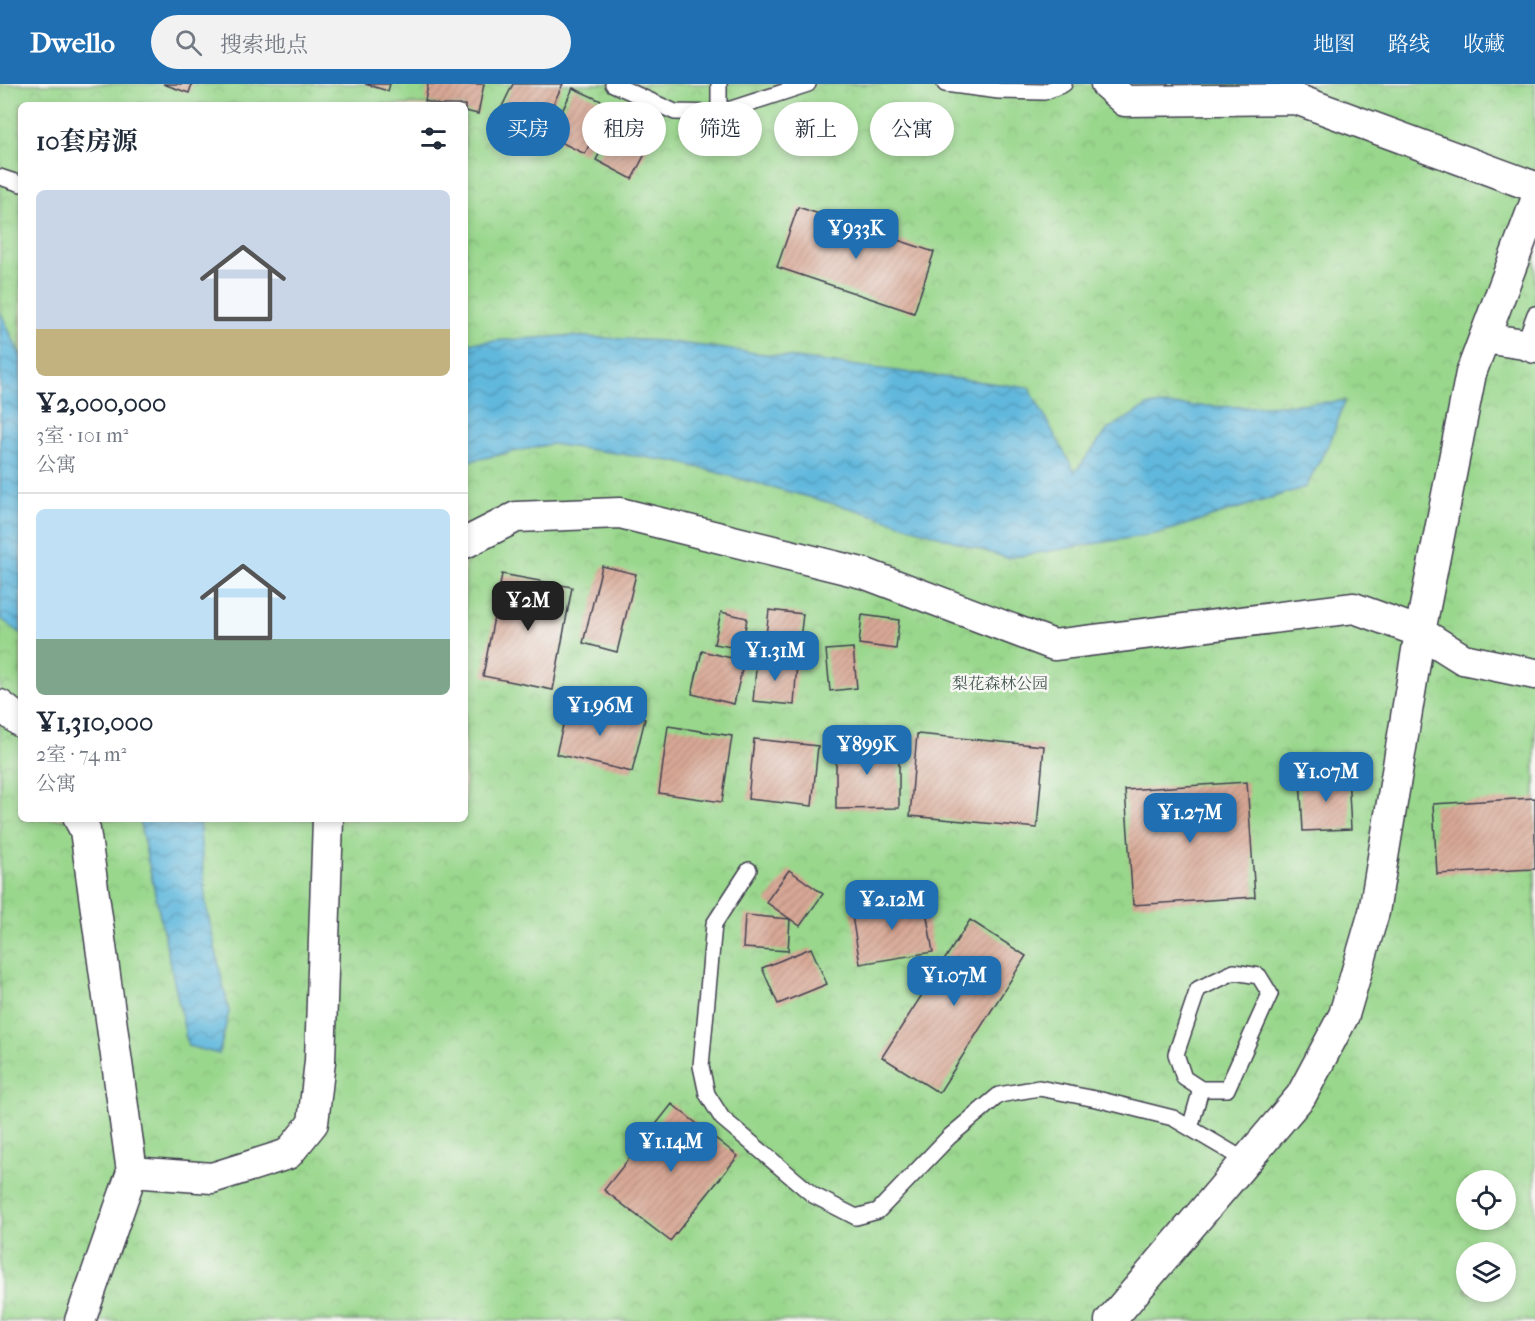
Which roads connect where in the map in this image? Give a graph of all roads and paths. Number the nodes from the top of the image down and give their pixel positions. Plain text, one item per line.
1 (613, 84) edge
2 (719, 84) edge
3 (808, 84) edge
4 (945, 84) edge
5 (1064, 84) edge
6 (1106, 84) edge
7 (718, 102) edge
8 (752, 102) edge
9 (678, 112) edge
10 (0, 177) edge
11 (18, 183) edge
12 (1535, 187) edge
13 (1535, 203) edge
14 (1535, 314) edge
15 (1484, 338) junction
16 (1529, 346) edge
17 (468, 541) edge
18 (1420, 632) junction
19 (1535, 675) edge
20 (0, 705) edge
21 (18, 720) edge
22 (81, 822) edge
23 (328, 822) edge
24 (749, 870) dead end
25 (1201, 1089) junction
26 (1190, 1128) junction
27 (1246, 1161) junction
28 (132, 1172) junction
29 (80, 1321) edge
30 (1110, 1321) edge

1 - 9 lane
2 - 7 lane
3 - 8 lane
4 - 5 lane
6 - 12 street
10 - 11 lane
13 - 15 street
14 - 16 lane
15 - 16 street
15 - 18 street
17 - 18 street
18 - 19 street
18 - 27 street
20 - 21 street
22 - 28 street
23 - 28 street
24 - 26 lane
25 - 25 lane
25 - 26 lane
26 - 27 lane
27 - 30 street
28 - 29 street

